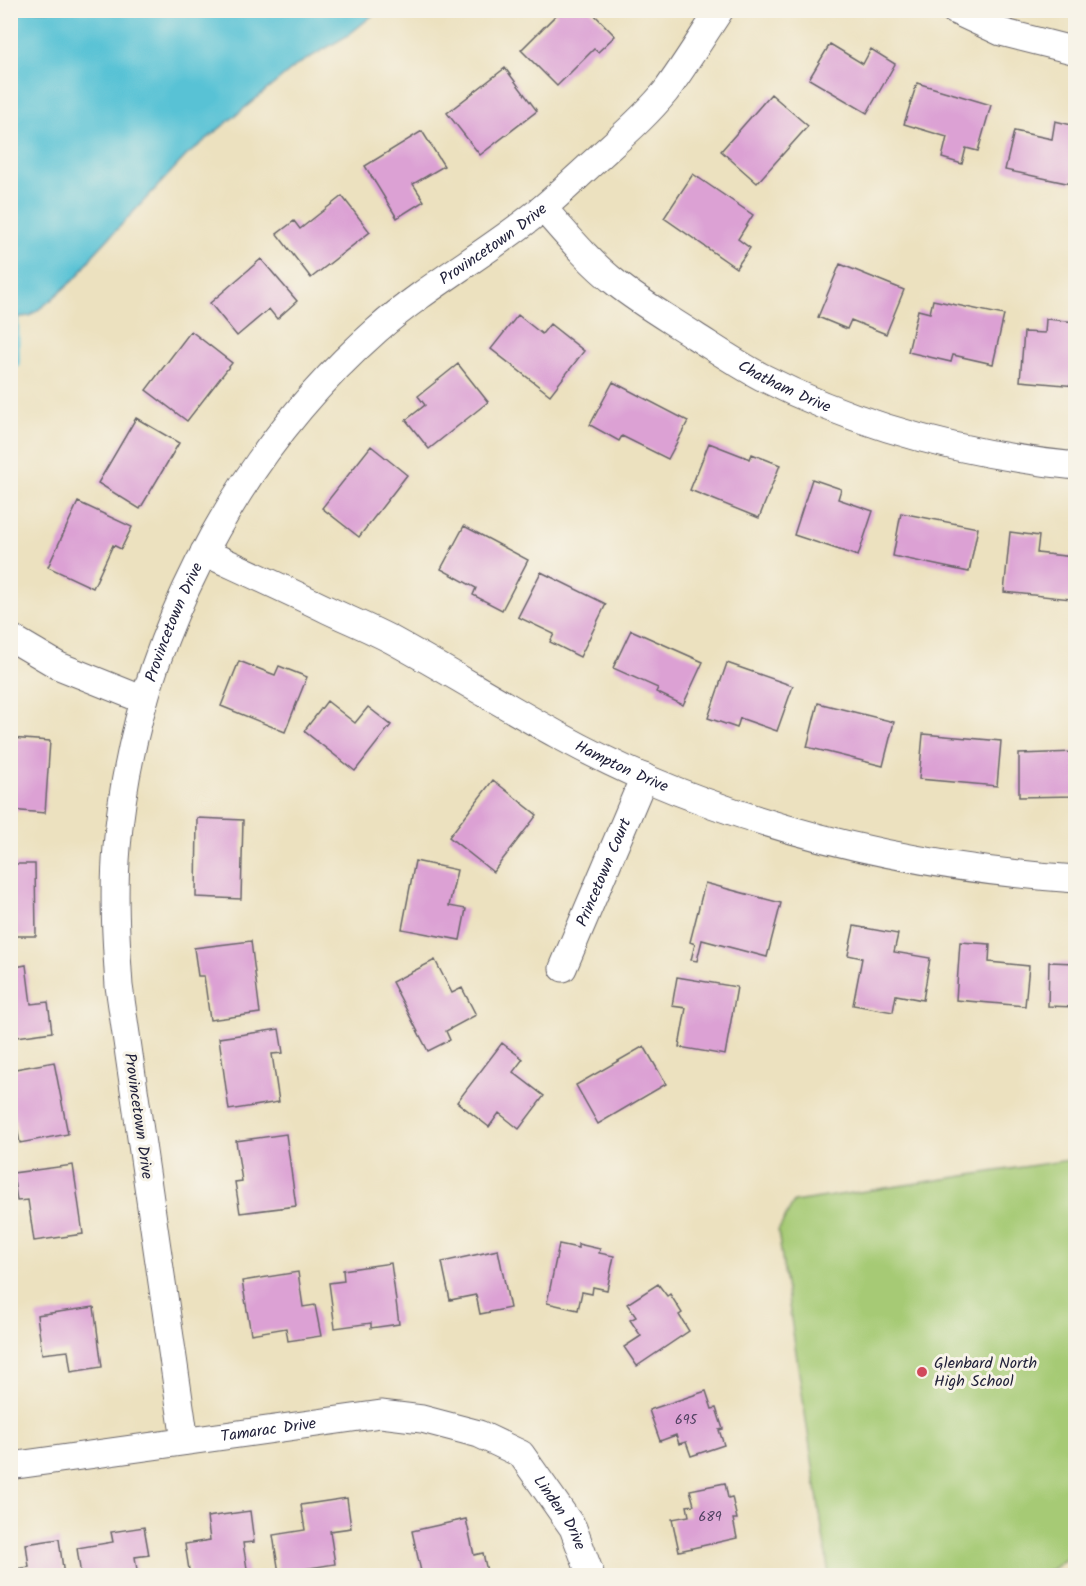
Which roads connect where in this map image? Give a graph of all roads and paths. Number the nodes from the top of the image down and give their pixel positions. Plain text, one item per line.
1 (720, 10) edge
2 (954, 10) edge
3 (1076, 51) edge
4 (543, 208) junction
5 (1076, 466) edge
6 (204, 552) junction
7 (10, 637) edge
8 (144, 700) junction
9 (644, 777) junction
10 (1076, 879) edge
11 (562, 968) dead end
12 (185, 1441) junction
13 (521, 1454) joint
14 (10, 1466) edge
15 (591, 1575) edge

1 - 4 street, Provincetown Drive
2 - 3 street
4 - 5 street, Chatham Drive
4 - 6 street, Provincetown Drive
6 - 8 street, Provincetown Drive
6 - 9 street, Hampton Drive
7 - 8 street
8 - 12 street, Provincetown Drive
9 - 10 street, Hampton Drive
9 - 11 street, Princetown Court
12 - 13 street, Tamarac Drive
12 - 14 street, Tamarac Drive
13 - 15 street, Linden Drive

